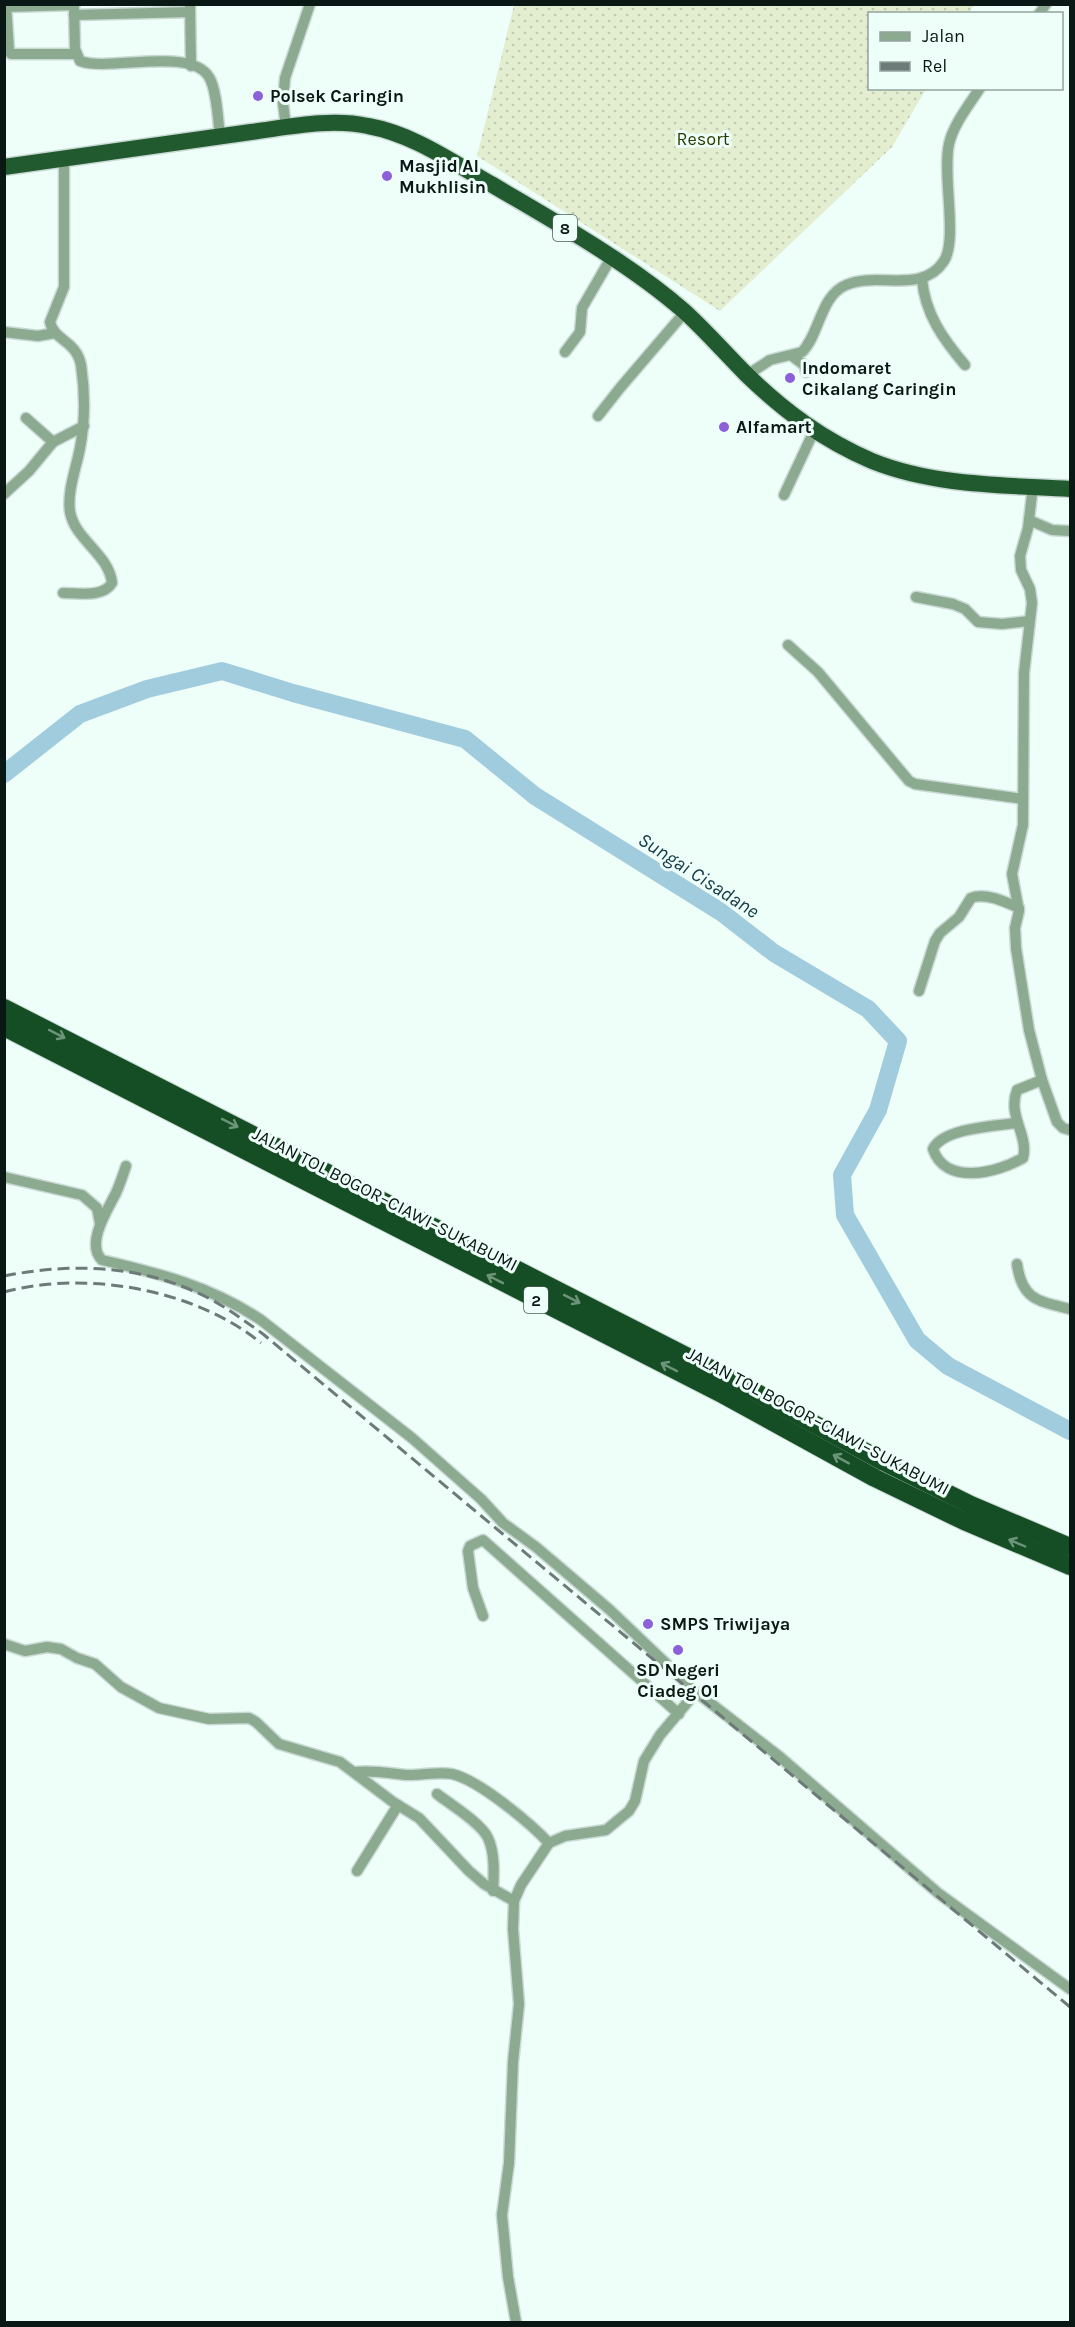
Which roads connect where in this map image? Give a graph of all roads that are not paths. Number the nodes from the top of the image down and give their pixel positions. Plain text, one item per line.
1 (310, 4) edge
2 (6, 6) edge
3 (74, 8) edge
4 (190, 8) edge
5 (145, 9) edge
6 (76, 54) junction
7 (191, 66) junction
8 (979, 90) edge
9 (286, 127) junction
10 (220, 136) junction
11 (64, 158) junction
12 (4, 167) edge
13 (611, 258) junction
14 (922, 279) junction
15 (685, 312) junction
16 (4, 332) edge
17 (55, 333) junction
18 (565, 352) dead end
19 (792, 356) junction
20 (965, 365) dead end
21 (806, 372) dead end
22 (747, 375) junction
23 (598, 416) dead end
24 (26, 418) dead end
25 (84, 426) junction
26 (814, 431) junction
27 (53, 442) junction
28 (1033, 486) junction
29 (1071, 489) edge
30 (4, 494) edge
31 (784, 495) dead end
32 (1029, 520) junction
33 (1071, 531) edge
34 (63, 593) dead end
35 (916, 597) dead end
36 (1029, 621) junction
37 (788, 645) dead end
38 (1023, 799) junction
39 (1019, 908) junction
40 (919, 991) dead end
41 (4, 1008) edge
42 (4, 1027) edge
43 (1042, 1080) junction
44 (1016, 1123) junction
45 (1071, 1131) edge
46 (126, 1166) dead end
47 (4, 1177) edge
48 (100, 1224) junction
49 (1017, 1264) dead end
50 (1071, 1309) edge
51 (1071, 1547) edge
52 (1071, 1566) edge
53 (483, 1616) dead end
54 (4, 1644) edge
55 (696, 1692) junction
56 (679, 1714) junction
57 (355, 1772) junction
58 (437, 1794) dead end
59 (398, 1805) junction
60 (549, 1843) junction
61 (357, 1870) dead end
62 (494, 1890) junction
63 (514, 1901) junction
64 (1071, 1989) edge
65 (516, 2322) edge

1 - 9 street
2 - 3 street
2 - 6 street
3 - 5 street
3 - 6 street
4 - 5 street
4 - 7 street
6 - 7 street
7 - 10 street
8 - 14 street
9 - 10 highway, 8
9 - 13 highway, 8
10 - 11 highway, 8
11 - 12 highway, 8
11 - 17 street
13 - 15 highway, 8
13 - 18 street
14 - 19 street
14 - 20 street
15 - 22 highway, 8
15 - 23 street
16 - 17 street
17 - 25 street
19 - 21 street
19 - 22 street
22 - 26 highway, 8
24 - 27 street
25 - 27 street
25 - 34 street
26 - 28 highway, 8
26 - 31 street
27 - 30 street
28 - 29 highway, 8
28 - 32 street
32 - 33 street
32 - 36 street
35 - 36 street
36 - 38 street
37 - 38 street
38 - 39 street
39 - 40 street
39 - 43 street
41 -> 51 highway, JALAN TOL BOGOR–CIAWI–SUKABUMI / 2
52 -> 42 highway, JALAN TOL BOGOR–CIAWI–SUKABUMI / 2
43 - 44 street
43 - 45 street
44 - 44 street
46 - 48 street
47 - 48 street
48 - 55 street
49 - 50 street
53 - 56 street
54 - 57 street
55 - 56 street
55 - 64 street
56 - 60 street
57 - 59 street
57 - 60 street
58 - 62 street
59 - 61 street
59 - 62 street
60 - 63 street
62 - 63 street
63 - 65 street

